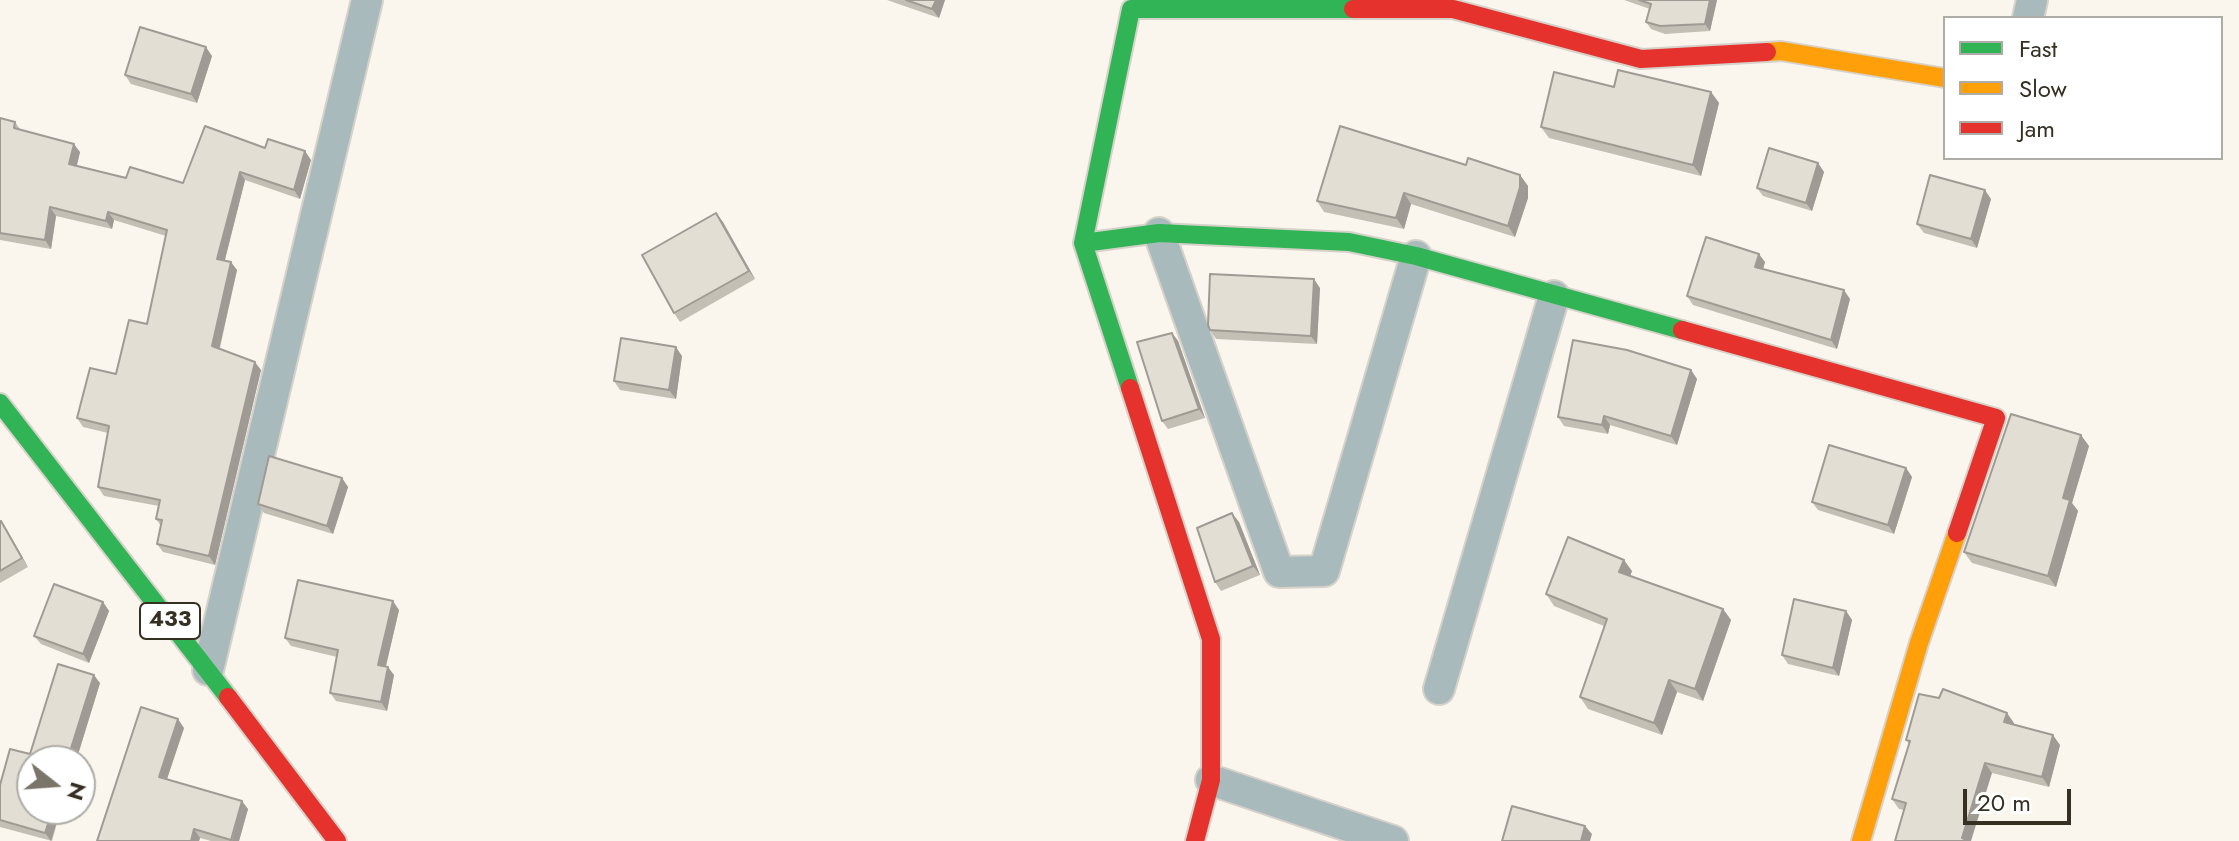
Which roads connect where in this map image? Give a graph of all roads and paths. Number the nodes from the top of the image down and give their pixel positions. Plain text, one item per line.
1 (367, 0) edge
2 (1943, 78) edge
3 (1159, 233) junction
4 (1083, 243) junction
5 (1416, 256) junction
6 (1554, 296) junction
7 (0, 403) edge
8 (208, 670) junction
9 (1439, 689) dead end
10 (1211, 780) junction
11 (337, 841) edge
12 (1195, 841) edge
13 (1393, 841) edge
14 (1861, 841) edge

1 - 8 street
2 - 4 street
3 - 4 street
3 - 5 street
3 - 5 street
4 - 10 street
5 - 6 street
6 - 9 street
6 - 14 street
7 - 8 street, 433
8 - 11 street, 433
10 - 12 street
10 - 13 street

